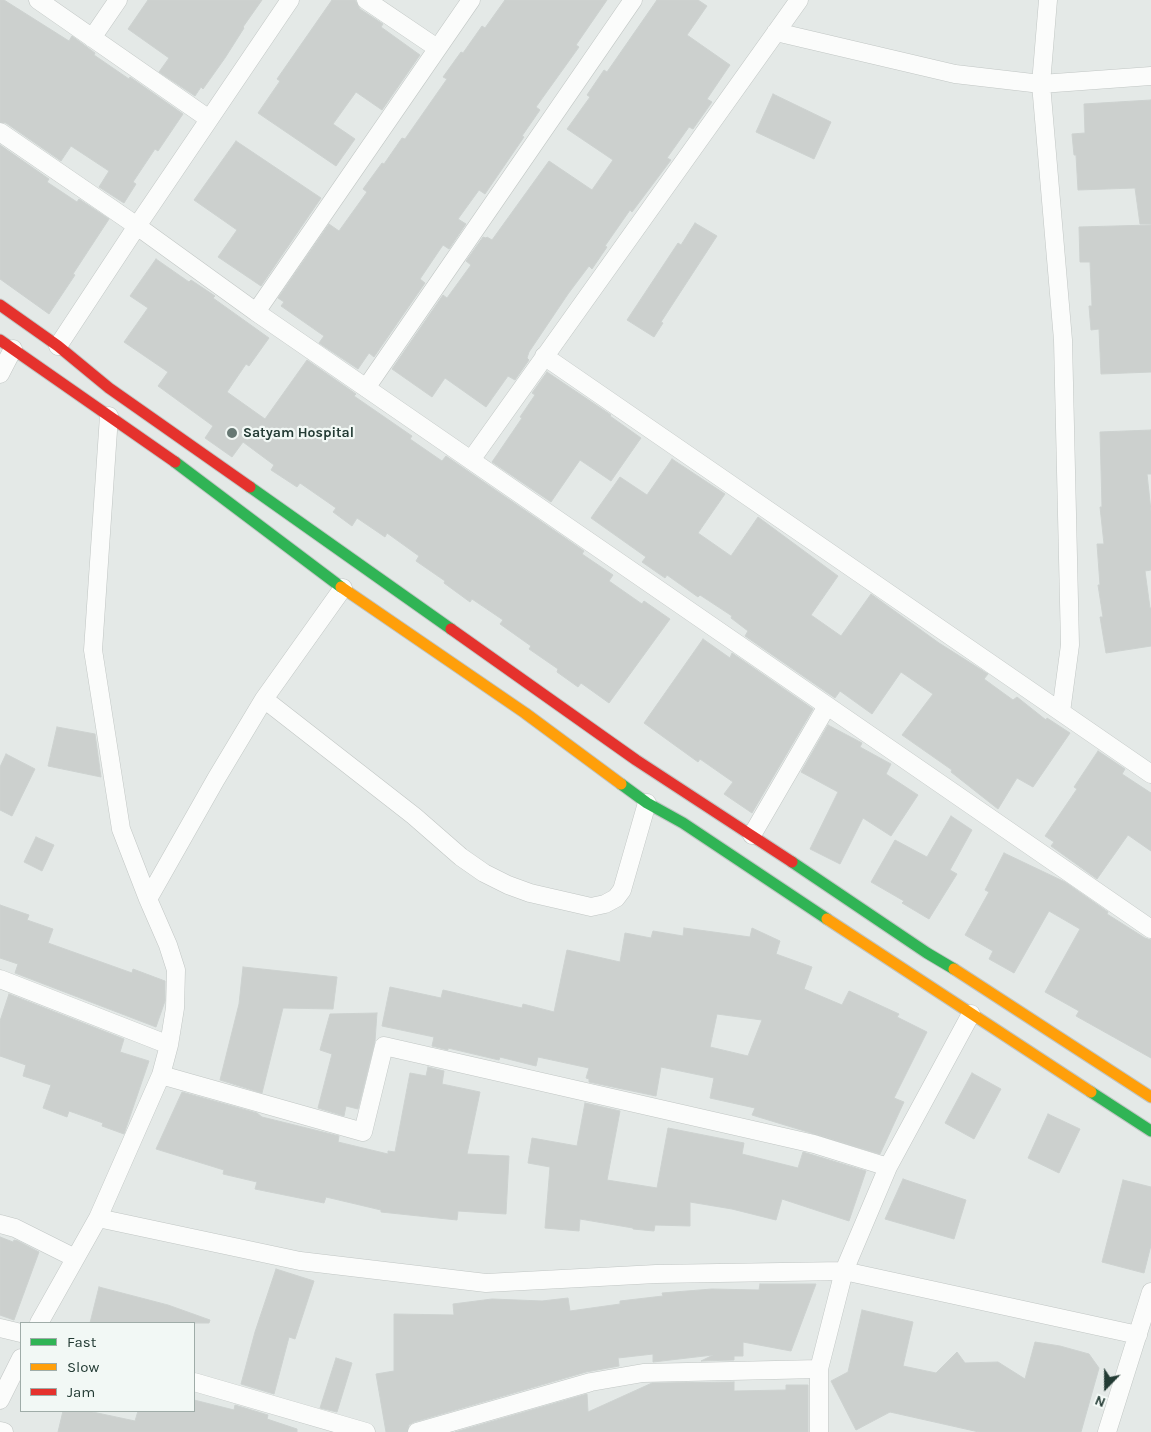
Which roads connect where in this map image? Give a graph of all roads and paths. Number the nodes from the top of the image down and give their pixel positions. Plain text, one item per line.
1 (38, 0) edge
2 (118, 0) edge
3 (290, 0) edge
4 (366, 0) edge
5 (471, 0) edge
6 (633, 0) edge
7 (798, 0) edge
8 (1048, 0) edge
9 (776, 32) junction
10 (92, 38) junction
11 (437, 48) junction
12 (1151, 76) edge
13 (1041, 84) junction
14 (209, 119) junction
15 (0, 132) edge
16 (137, 226) junction
17 (0, 305) edge
18 (256, 312) junction
19 (6, 344) edge
20 (58, 346) junction
21 (544, 356) junction
22 (0, 374) edge
23 (366, 388) junction
24 (109, 416) junction
25 (471, 460) junction
26 (343, 588) junction
27 (264, 698) junction
28 (827, 706) junction
29 (1061, 712) junction
30 (1151, 774) edge
31 (647, 803) junction
32 (752, 835) junction
33 (148, 899) junction
34 (1151, 929) edge
35 (919, 964) junction
36 (0, 979) edge
37 (971, 1014) junction
38 (169, 1044) junction
39 (160, 1075) junction
40 (1151, 1097) edge
41 (1151, 1131) edge
42 (888, 1167) junction
43 (98, 1218) junction
44 (0, 1224) edge
45 (75, 1258) junction
46 (846, 1266) junction
47 (1150, 1297) edge
48 (40, 1322) edge
49 (0, 1328) edge
50 (1140, 1329) junction
51 (20, 1333) edge
52 (20, 1360) edge
53 (818, 1369) junction
54 (195, 1382) edge
55 (0, 1400) edge
56 (366, 1432) edge
57 (417, 1432) edge
58 (818, 1432) edge
59 (1107, 1432) edge

1 - 10 street
2 - 10 street
3 - 14 street
4 - 11 street
5 - 11 street
6 - 23 street
7 - 9 street
8 - 13 street
9 - 13 street
9 - 21 street
10 - 14 street
11 - 18 street
12 - 13 street
13 - 29 street
14 - 16 street
15 - 16 street
16 - 18 street
16 - 20 street
17 - 20 street
18 - 23 street
19 - 22 street
19 - 24 street
20 - 32 street
21 - 25 street
21 - 29 street
23 - 25 street
24 - 26 street
24 - 33 street
25 - 28 street
26 - 27 street
26 - 31 street
27 - 31 street
27 - 33 street
28 - 32 street
28 - 34 street
29 - 30 street
31 - 35 street
32 - 35 street
33 - 38 street
35 - 37 street
35 - 40 street
36 - 38 street
37 - 41 street
37 - 42 street
38 - 39 street
39 - 42 street
39 - 43 street
42 - 46 street
43 - 45 street
43 - 46 street
44 - 45 street
45 - 48 street
46 - 50 street
46 - 53 street
47 - 50 street
49 - 51 street
50 - 59 street
52 - 55 street
53 - 57 street
53 - 58 street
54 - 56 street

